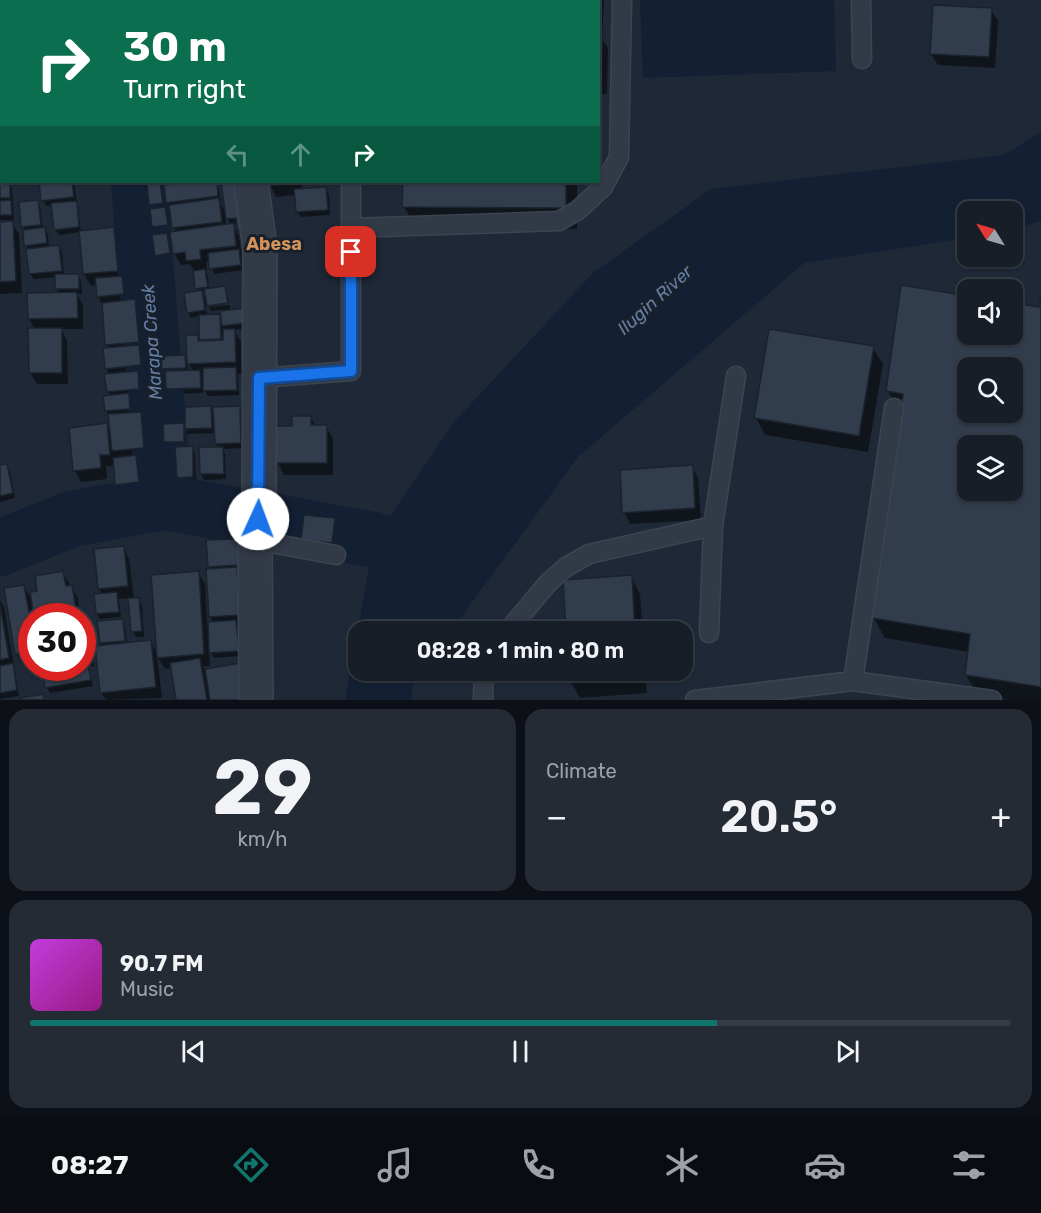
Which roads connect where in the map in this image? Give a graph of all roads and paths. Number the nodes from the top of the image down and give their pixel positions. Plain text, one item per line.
1 (622, 0) edge
2 (861, 0) edge
3 (862, 59) dead end
4 (251, 183) edge
5 (351, 183) edge
6 (351, 228) junction
7 (736, 375) dead end
8 (259, 378) junction
9 (894, 408) dead end
10 (257, 526) junction
11 (713, 526) junction
12 (336, 555) dead end
13 (516, 621) edge
14 (709, 633) dead end
15 (484, 681) edge
16 (854, 681) junction
17 (256, 700) edge
18 (483, 700) edge
19 (695, 700) edge
20 (992, 700) edge

1 - 6 lane
2 - 3 lane
4 - 8 street
5 - 6 lane
6 - 8 lane
7 - 11 lane
8 - 10 street
9 - 16 lane
10 - 12 lane
10 - 17 street
11 - 13 lane
11 - 14 lane
15 - 18 lane
16 - 19 lane
16 - 20 lane

